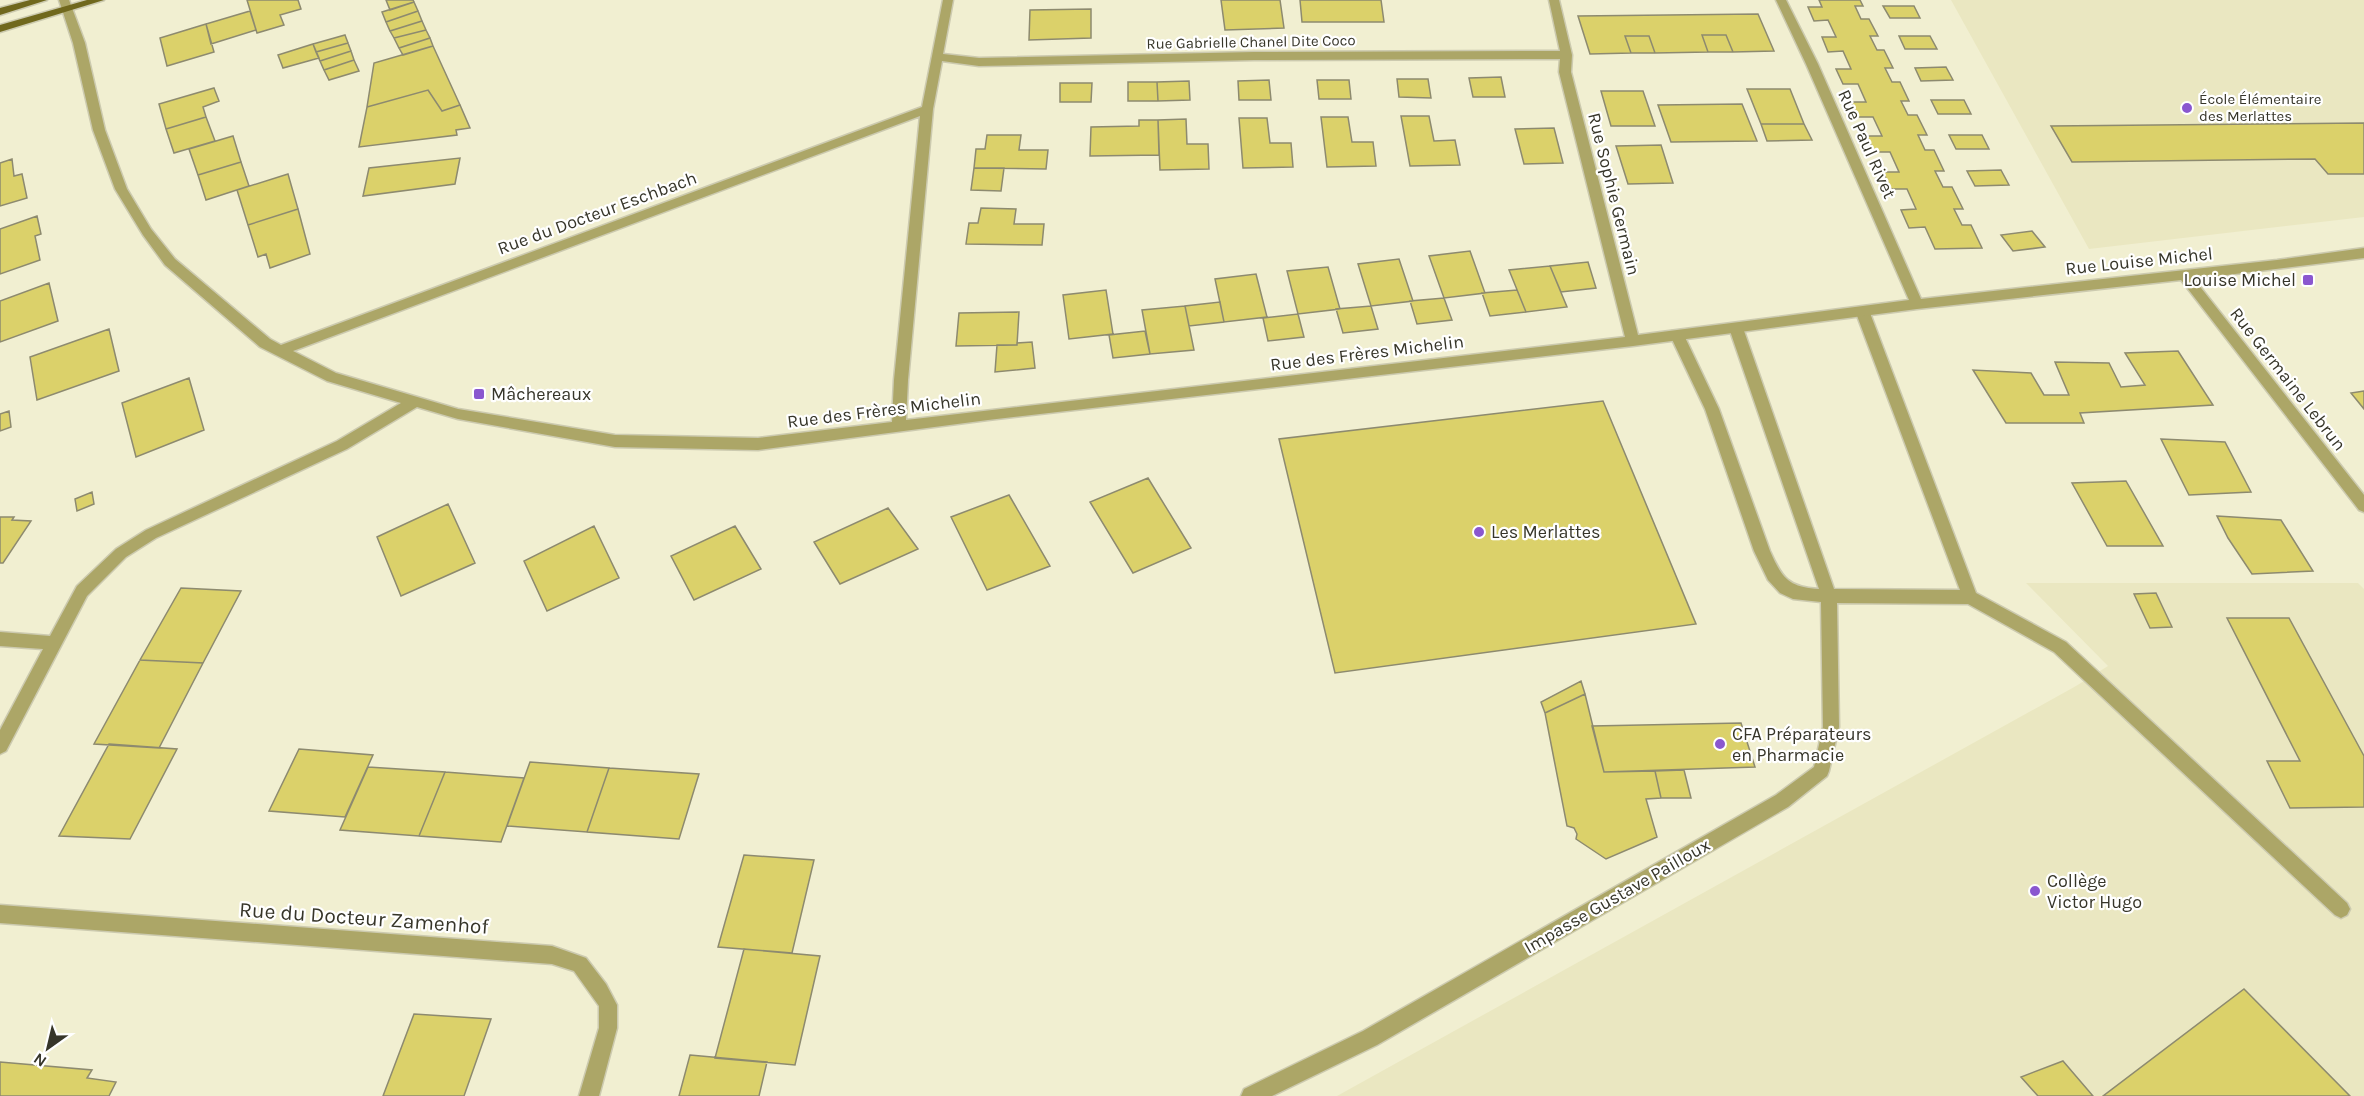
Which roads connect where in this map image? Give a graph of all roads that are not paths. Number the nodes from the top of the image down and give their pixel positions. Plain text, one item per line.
1 (42, 0) edge
2 (99, 0) edge
3 (948, 0) edge
4 (1554, 0) edge
5 (1781, 0) edge
6 (66, 4) edge
7 (0, 12) edge
8 (0, 29) edge
9 (1566, 55) junction
10 (937, 57) junction
11 (927, 109) junction
12 (2364, 253) edge
13 (2183, 274) junction
14 (1917, 304) junction
15 (1863, 313) junction
16 (1736, 328) junction
17 (1677, 335) junction
18 (1633, 341) junction
19 (280, 351) junction
20 (414, 402) junction
21 (899, 426) junction
22 (2364, 506) edge
23 (1829, 596) junction
24 (1970, 597) junction
25 (0, 639) edge
26 (55, 643) junction
27 (0, 746) edge
28 (2341, 909) dead end
29 (0, 914) edge
30 (589, 1096) edge
31 (1251, 1096) edge

1 - 7 main road
2 - 6 main road
3 - 10 street
4 - 9 street, Rue Sophie Germain
5 - 14 street, Rue Paul Rivet
6 - 8 main road
6 - 19 street, Rue des Frères Michelin
9 - 10 street, Rue Gabrielle Chanel Dite Coco
9 - 18 street, Rue Sophie Germain
10 - 11 street
11 - 19 street, Rue du Docteur Eschbach
11 - 21 street
12 - 13 street, Rue Louise Michel
13 - 14 street, Rue Louise Michel
13 - 22 street, Rue Germaine Lebrun
14 - 15 street, Rue des Frères Michelin
15 - 16 street, Rue des Frères Michelin
15 - 24 street
16 - 17 street, Rue des Frères Michelin
16 - 23 street, Impasse Gustave Pailloux
17 - 18 street, Rue des Frères Michelin
17 - 23 street
18 - 21 street, Rue des Frères Michelin
19 - 20 street, Rue des Frères Michelin
20 - 21 street, Rue des Frères Michelin
20 - 26 street
23 - 24 street
23 - 31 street, Impasse Gustave Pailloux
24 - 28 street
25 - 26 street
26 - 27 street
29 - 30 street, Rue du Docteur Zamenhof

